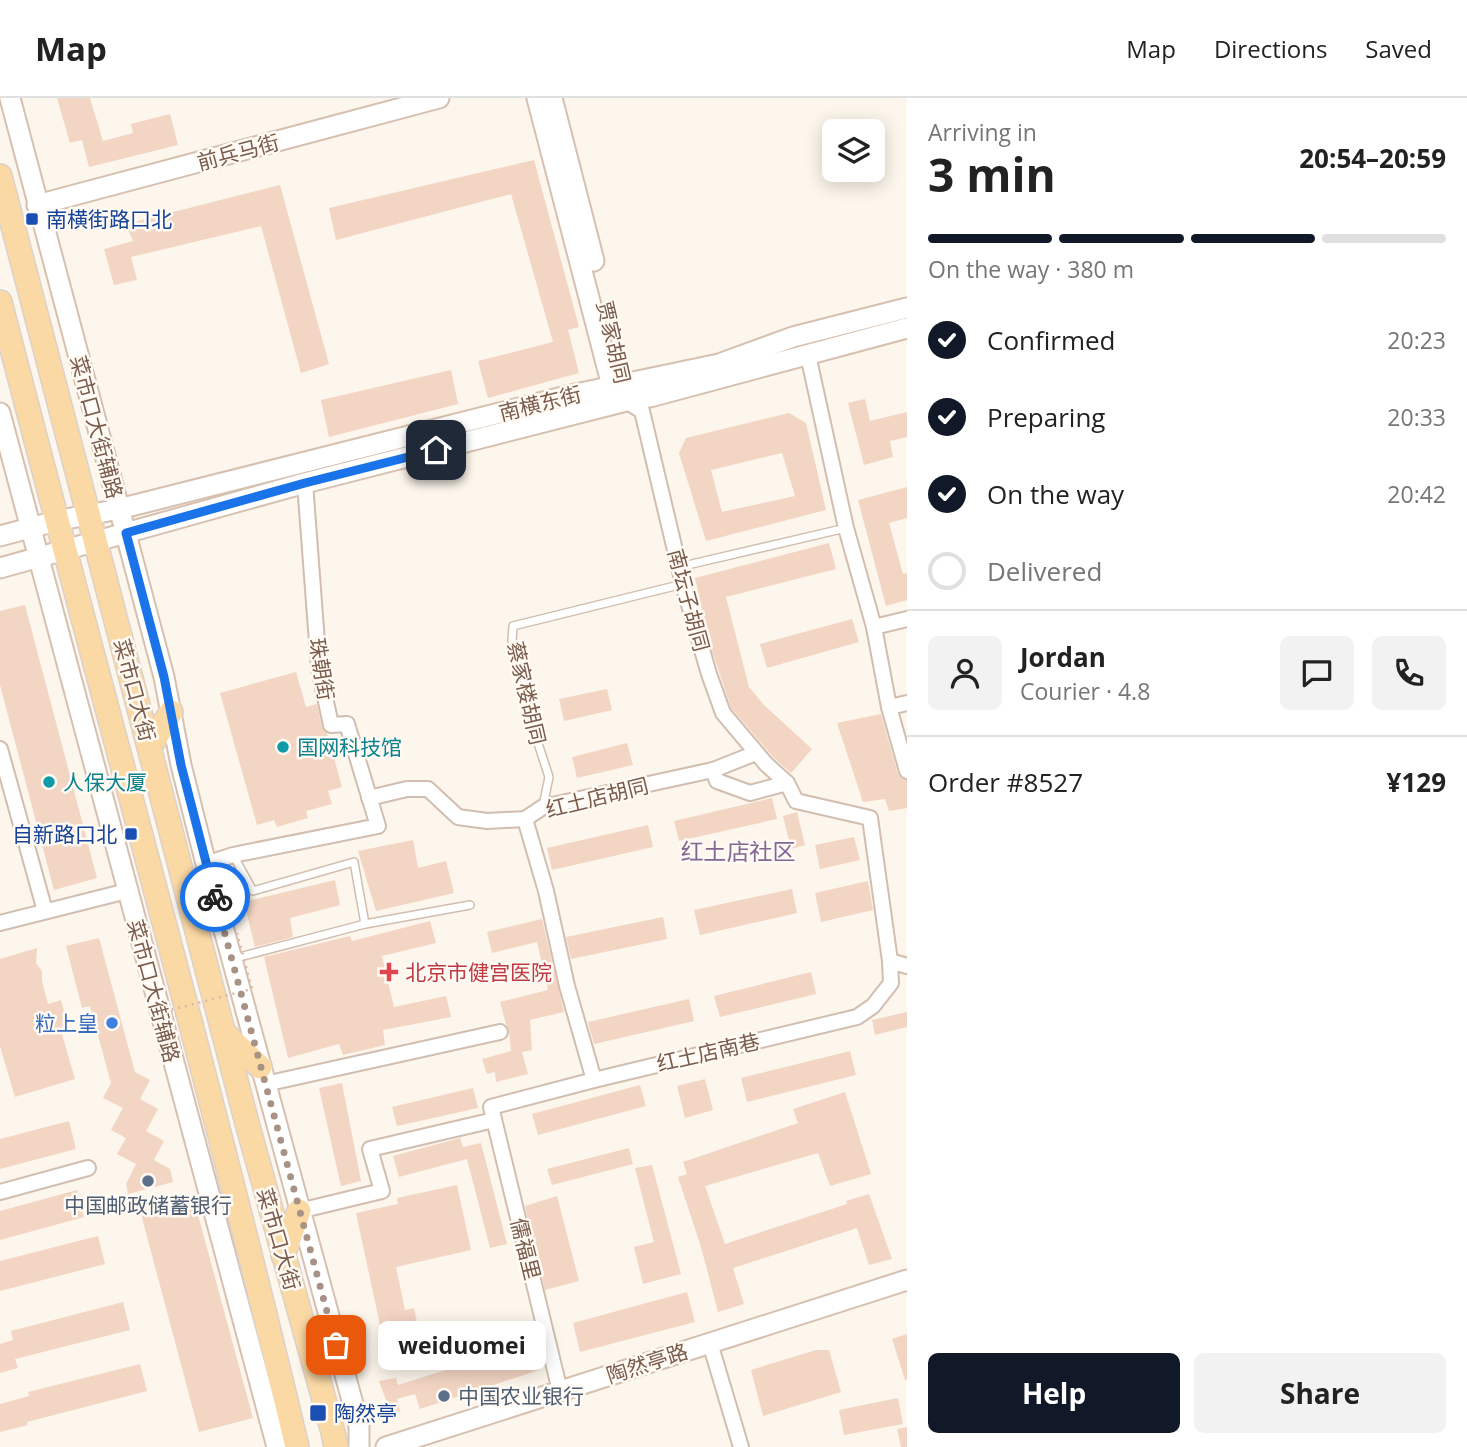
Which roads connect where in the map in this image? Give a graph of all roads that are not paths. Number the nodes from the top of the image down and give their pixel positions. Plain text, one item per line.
1 (10, 98) edge
2 (397, 98) edge
3 (439, 98) edge
4 (537, 98) edge
5 (552, 98) edge
6 (0, 176) edge
7 (36, 200) junction
8 (0, 302) edge
9 (907, 309) edge
10 (907, 328) edge
11 (808, 355) junction
12 (621, 390) junction
13 (0, 413) edge
14 (305, 483) junction
15 (119, 509) junction
16 (90, 515) junction
17 (56, 522) junction
18 (29, 528) junction
19 (846, 528) junction
20 (126, 533) junction
21 (0, 536) edge
22 (97, 541) junction
23 (64, 550) junction
24 (38, 558) junction
25 (679, 566) junction
26 (0, 568) edge
27 (683, 584) junction
28 (907, 619) edge
29 (874, 627) junction
30 (907, 703) edge
31 (889, 707) junction
32 (171, 712) junction
33 (150, 747) junction
34 (0, 749) edge
35 (756, 753) junction
36 (713, 770) junction
37 (907, 771) edge
38 (787, 783) junction
39 (369, 798) junction
40 (543, 807) junction
41 (525, 819) junction
42 (233, 855) junction
43 (206, 863) junction
44 (127, 891) junction
45 (470, 905) dead end
46 (45, 911) junction
47 (0, 923) edge
48 (365, 924) junction
49 (231, 960) junction
50 (890, 961) junction
51 (907, 966) edge
52 (223, 1032) junction
53 (500, 1032) dead end
54 (262, 1075) junction
55 (594, 1080) junction
56 (493, 1113) junction
57 (88, 1168) dead end
58 (0, 1192) edge
59 (299, 1211) junction
60 (283, 1255) junction
61 (907, 1280) edge
62 (709, 1343) junction
63 (560, 1391) junction
64 (277, 1447) edge
65 (297, 1447) edge
66 (335, 1447) edge
67 (359, 1447) edge
68 (386, 1447) edge
69 (741, 1447) edge

1 - 7 street, 菜市口大街辅路
2 - 7 street, 前兵马街
3 - 7 street, 前兵马街
4 - 12 street, 贾家胡同
5 - 12 street, 贾家胡同
6 - 16 main road, 菜市口大街
7 - 15 street, 菜市口大街辅路
8 - 17 main road, 菜市口大街
9 - 12 street, 南横东街
10 - 11 street, 南横东街
11 - 12 street, 南横东街
11 - 19 street
12 - 14 street, 南横东街
12 - 15 street, 南横东街
12 - 25 street, 南坛子胡同
13 - 18 street, 菜市口大街辅路
14 - 20 street, 南横东街
14 - 39 street, 珠朝街
15 - 16 street, 南横东街
15 - 20 street, 菜市口大街辅路
16 - 17 street, 南横东街
16 - 22 main road, 菜市口大街
17 - 18 street, 南横东街
17 - 23 main road, 菜市口大街
18 - 21 street, 南横东街
18 - 24 street, 菜市口大街辅路
19 - 25 lane
19 - 29 street
20 - 22 street, 南横东街
20 - 32 street, 菜市口大街辅路
22 - 23 street, 南横东街
22 - 33 main road, 菜市口大街
23 - 24 street, 南横东街
23 - 65 main road, 菜市口大街
24 - 26 street, 南横东街
24 - 44 street, 菜市口大街辅路
25 - 27 street, 南坛子胡同
27 - 35 street, 南坛子胡同
27 - 40 lane, 蔡家楼胡同
28 - 29 street
29 - 31 street
30 - 31 street
31 - 37 street
32 - 33 main road
32 - 43 street, 菜市口大街辅路
33 - 52 main road, 菜市口大街
34 - 46 street
35 - 36 street, 红土店胡同
35 - 38 street, 南坛子胡同
36 - 38 street
36 - 40 street, 红土店胡同
38 - 50 street
39 - 41 street, 红土店胡同
39 - 42 street, 珠朝街
40 - 41 street, 红土店胡同
41 - 55 street
42 - 43 street, 珠朝街
42 - 48 lane
43 - 49 street, 菜市口大街辅路
44 - 46 street
44 - 64 street, 菜市口大街辅路
45 - 48 lane
46 - 47 street
48 - 49 lane
49 - 54 street, 菜市口大街辅路
50 - 51 street
50 - 55 street, 红土店南巷
52 - 54 main road
52 - 60 main road, 菜市口大街
53 - 54 street
54 - 59 street, 菜市口大街辅路
55 - 56 street, 红土店南巷
56 - 59 street, 红土店南巷
56 - 63 street, 儒福里
57 - 58 street
59 - 60 main road
59 - 67 street, 菜市口大街辅路
60 - 66 main road, 菜市口大街
61 - 62 street, 陶然亭路
62 - 63 street, 陶然亭路
62 - 69 street
63 - 68 street, 陶然亭路

